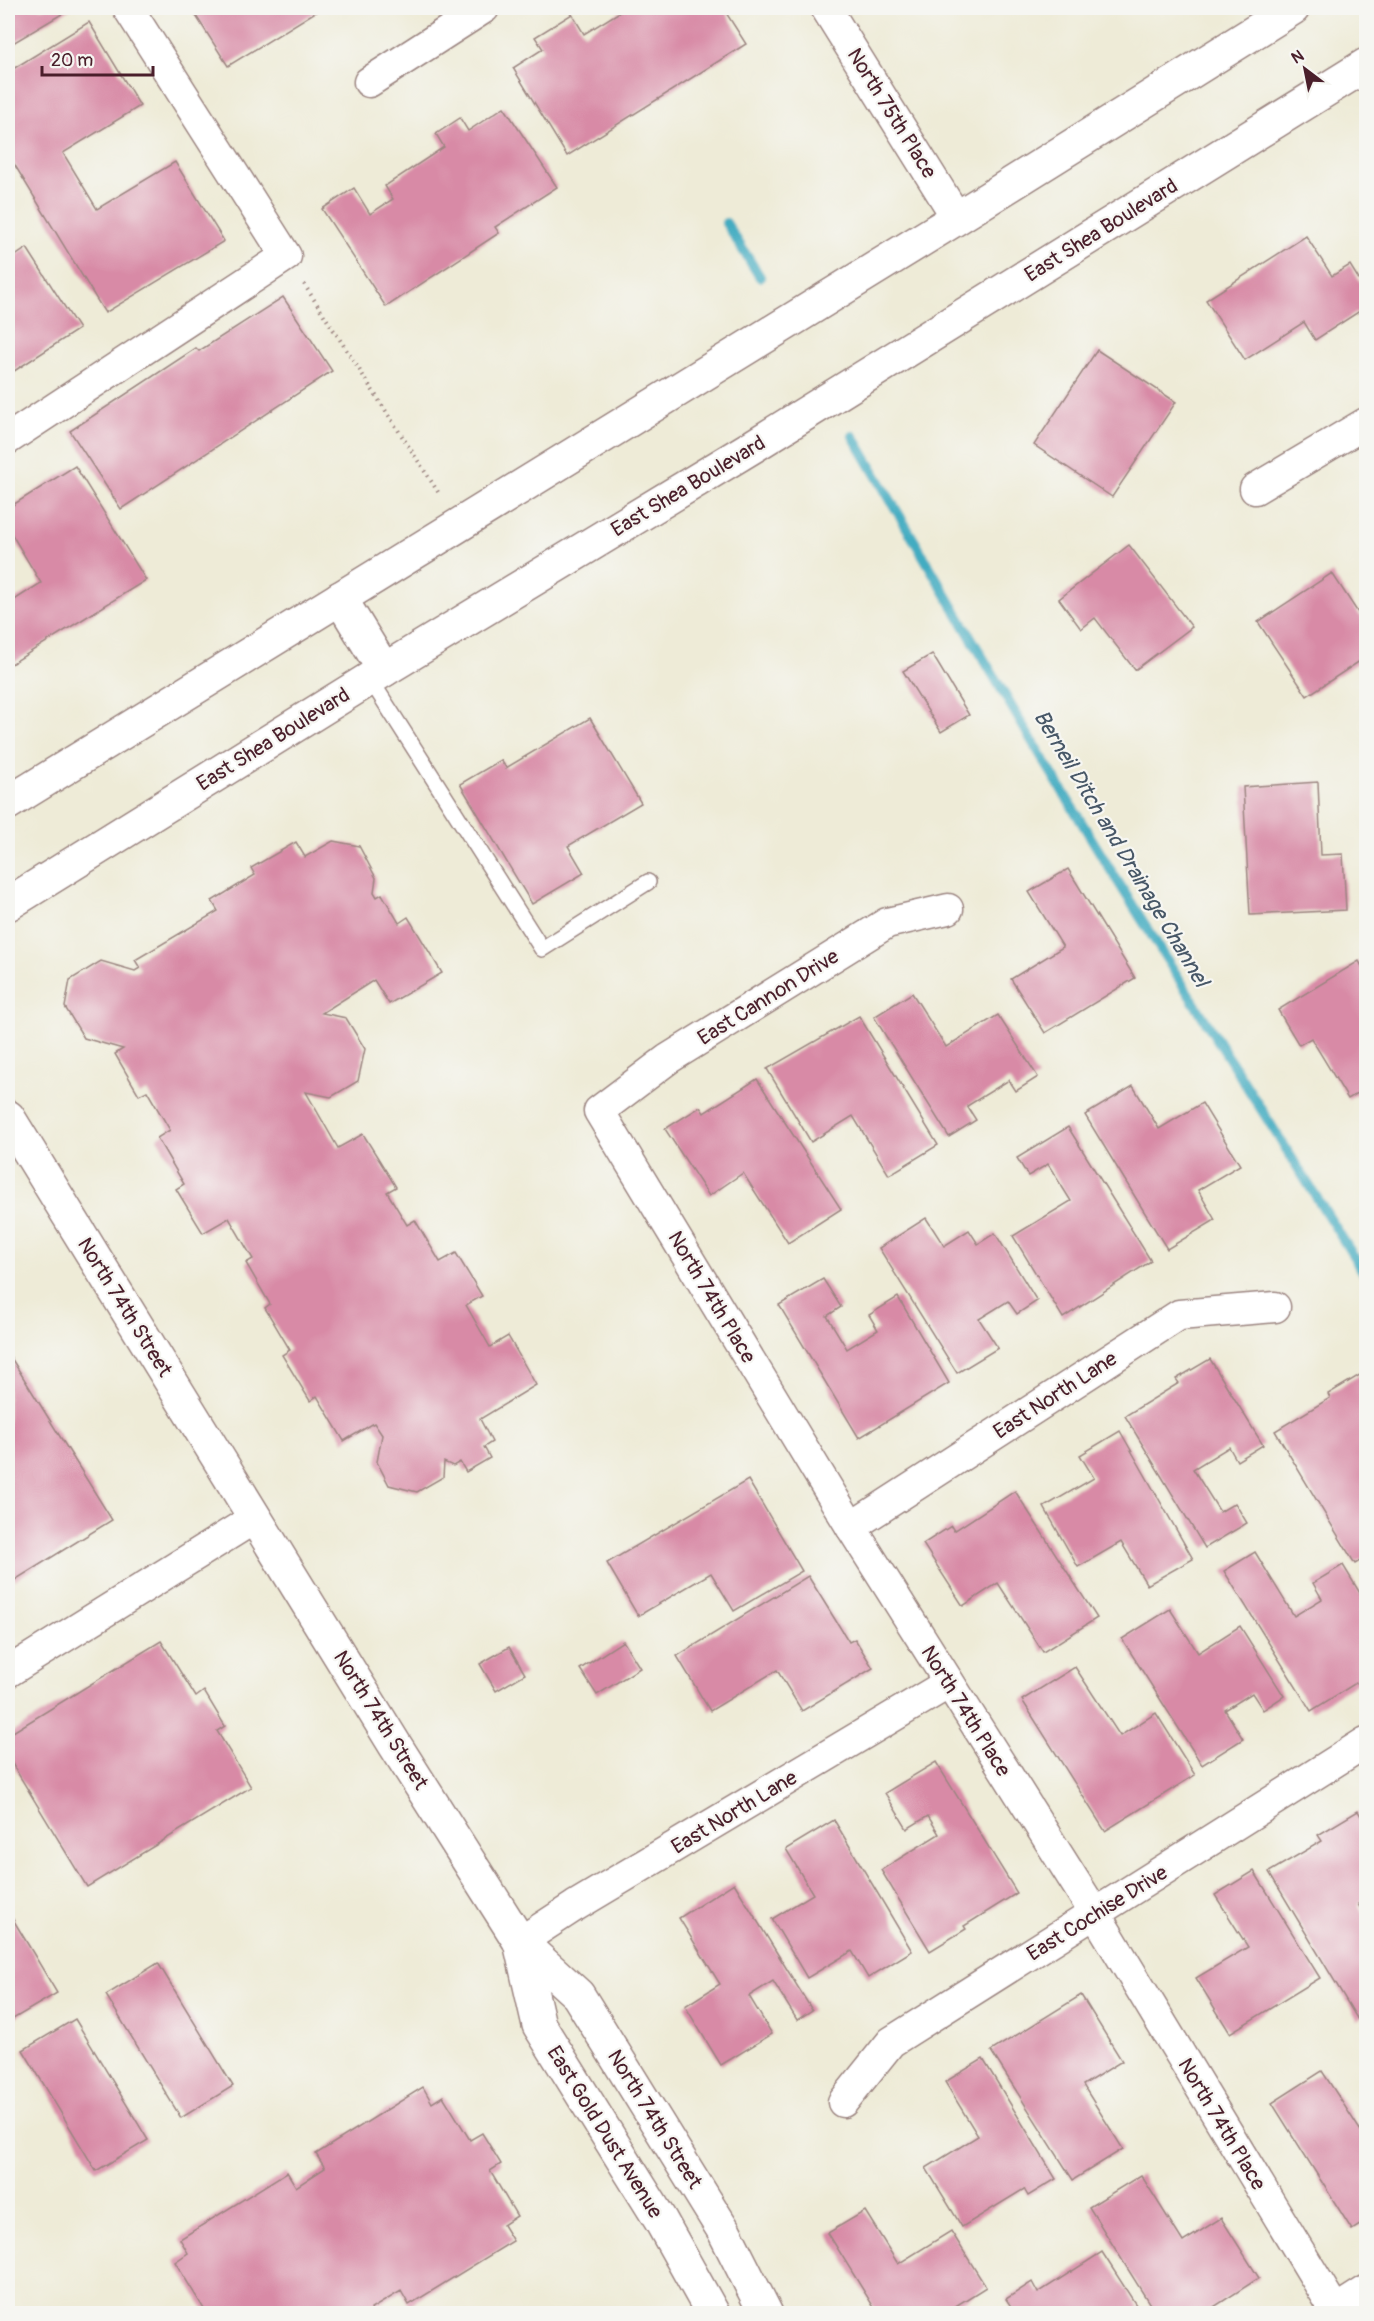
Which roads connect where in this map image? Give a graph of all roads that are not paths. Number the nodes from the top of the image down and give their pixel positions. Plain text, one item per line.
1 (128, 8) edge
2 (484, 8) edge
3 (826, 8) edge
4 (1293, 8) edge
5 (1366, 65) edge
6 (369, 82) dead end
7 (957, 218) junction
8 (1366, 423) edge
9 (8, 439) edge
10 (1255, 489) dead end
11 (339, 598) junction
12 (376, 674) junction
13 (8, 803) edge
14 (648, 882) dead end
15 (8, 904) edge
16 (948, 909) dead end
17 (599, 1111) joint
18 (8, 1117) edge
19 (1275, 1307) dead end
20 (255, 1518) junction
21 (851, 1527) junction
22 (8, 1672) edge
23 (949, 1683) junction
24 (1366, 1742) edge
25 (1096, 1915) junction
26 (520, 1942) junction
27 (843, 2102) dead end
28 (1366, 2291) edge
29 (1333, 2312) edge
30 (713, 2313) edge
31 (766, 2313) edge

1 - 9 street
2 - 6 street
3 - 7 street, North 75th Place
4 - 7 main road
5 - 12 main road, East Shea Boulevard
7 - 11 main road
8 - 10 street
11 - 12 main road
11 - 13 main road
12 - 14 lane
12 - 15 main road, East Shea Boulevard
16 - 17 street, East Cannon Drive
17 - 21 street, North 74th Place
18 - 20 main road, North 74th Street
19 - 21 street, East North Lane
20 - 22 street
20 - 26 main road, North 74th Street
21 - 23 street, North 74th Place
23 - 25 street, North 74th Place
23 - 26 street, East North Lane
24 - 25 street, East Cochise Drive
25 - 27 street, East Cochise Drive
25 - 29 street, North 74th Place
26 - 30 main road, East Gold Dust Avenue
26 - 31 main road, North 74th Street
28 - 29 street

